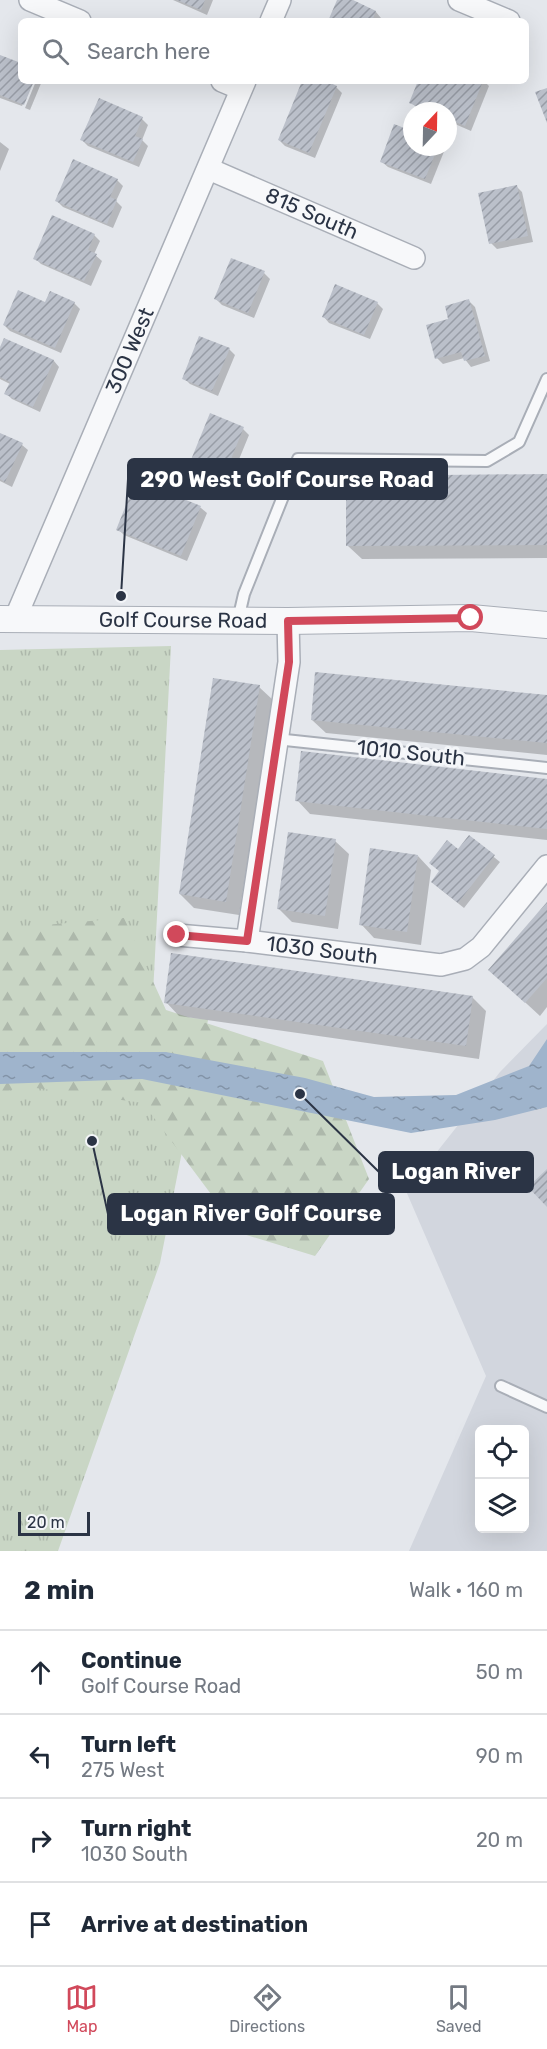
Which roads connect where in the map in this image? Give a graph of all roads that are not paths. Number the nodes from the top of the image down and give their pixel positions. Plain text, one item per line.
1 (30, 0) edge
2 (280, 0) edge
3 (459, 0) edge
4 (73, 18) edge
5 (272, 18) edge
6 (502, 18) edge
7 (236, 84) edge
8 (209, 169) junction
9 (414, 258) dead end
10 (547, 380) edge
11 (7, 619) edge
12 (238, 620) junction
13 (288, 621) junction
14 (547, 625) edge
15 (276, 739) junction
16 (547, 768) edge
17 (547, 866) edge
18 (177, 935) dead end
19 (247, 941) junction
20 (501, 1386) dead end
21 (547, 1407) edge

1 - 4 street
2 - 5 street
3 - 6 street
7 - 8 street, 300 West
8 - 9 street, 815 South
8 - 11 street, 300 West
10 - 12 lane
11 - 12 street, Golf Course Road
12 - 13 street, Golf Course Road
13 - 14 street, Golf Course Road
13 - 15 street
15 - 16 lane, 1010 South
15 - 19 street
17 - 19 street, 1030 South
18 - 19 street, 1030 South
20 - 21 lane

